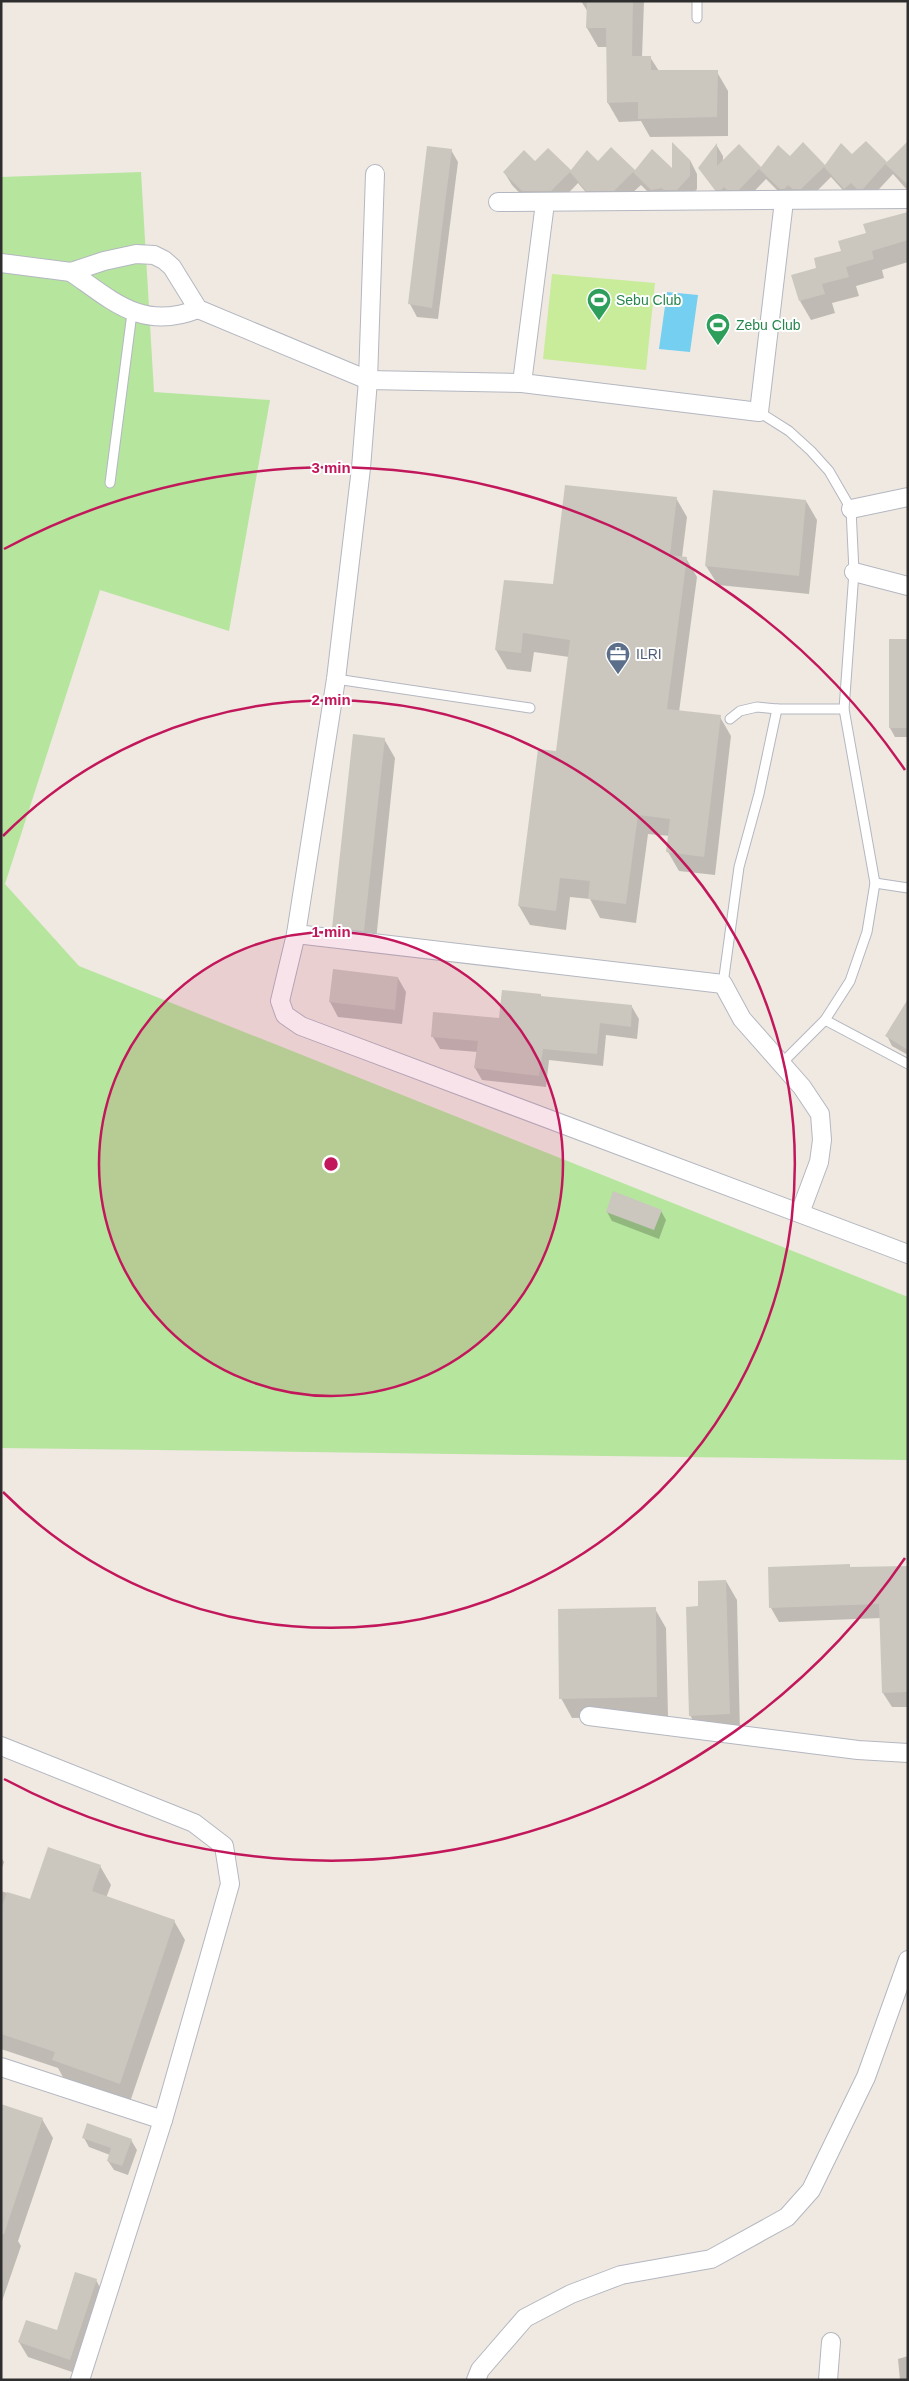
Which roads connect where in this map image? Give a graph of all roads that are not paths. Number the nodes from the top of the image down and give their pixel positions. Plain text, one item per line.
1 (697, 1) edge
2 (697, 18) dead end
3 (375, 174) dead end
4 (784, 200) junction
5 (908, 200) edge
6 (498, 202) dead end
7 (545, 203) junction
8 (1, 263) edge
9 (71, 272) junction
10 (198, 309) junction
11 (132, 313) junction
12 (368, 380) junction
13 (522, 383) junction
14 (759, 412) junction
15 (110, 483) dead end
16 (908, 497) edge
17 (851, 509) junction
18 (854, 572) junction
19 (908, 586) edge
20 (336, 679) junction
21 (530, 708) dead end
22 (777, 709) junction
23 (844, 709) junction
24 (730, 718) dead end
25 (875, 883) junction
26 (908, 888) edge
27 (296, 934) junction
28 (723, 984) junction
29 (825, 1020) junction
30 (782, 1064) junction
31 (908, 1064) edge
32 (800, 1213) junction
33 (908, 1254) edge
34 (588, 1716) dead end
35 (1, 1746) edge
36 (908, 1753) edge
37 (908, 1960) edge
38 (1, 2067) edge
39 (163, 2120) junction
40 (831, 2342) dead end
41 (80, 2380) edge
42 (476, 2380) edge
43 (828, 2380) edge

1 - 2 lane
3 - 12 street
4 - 5 street
4 - 7 street
4 - 14 street
6 - 7 street
7 - 13 street
8 - 9 street
9 - 10 street
9 - 11 street
10 - 11 street
10 - 12 street
11 - 15 lane
12 - 13 street
12 - 20 street
13 - 14 street
14 - 17 lane
16 - 17 street
17 - 18 lane
18 - 19 street
18 - 23 lane
20 - 21 lane
20 - 27 street
22 - 23 lane
22 - 24 lane
22 - 28 lane
23 - 25 lane
25 - 26 lane
25 - 29 lane
27 - 28 street
27 - 32 street
28 - 30 street
29 - 30 lane
29 - 31 lane
30 - 32 street
32 - 33 street
34 - 36 street
35 - 39 street
37 - 42 street
38 - 39 street
39 - 41 street
40 - 43 street

